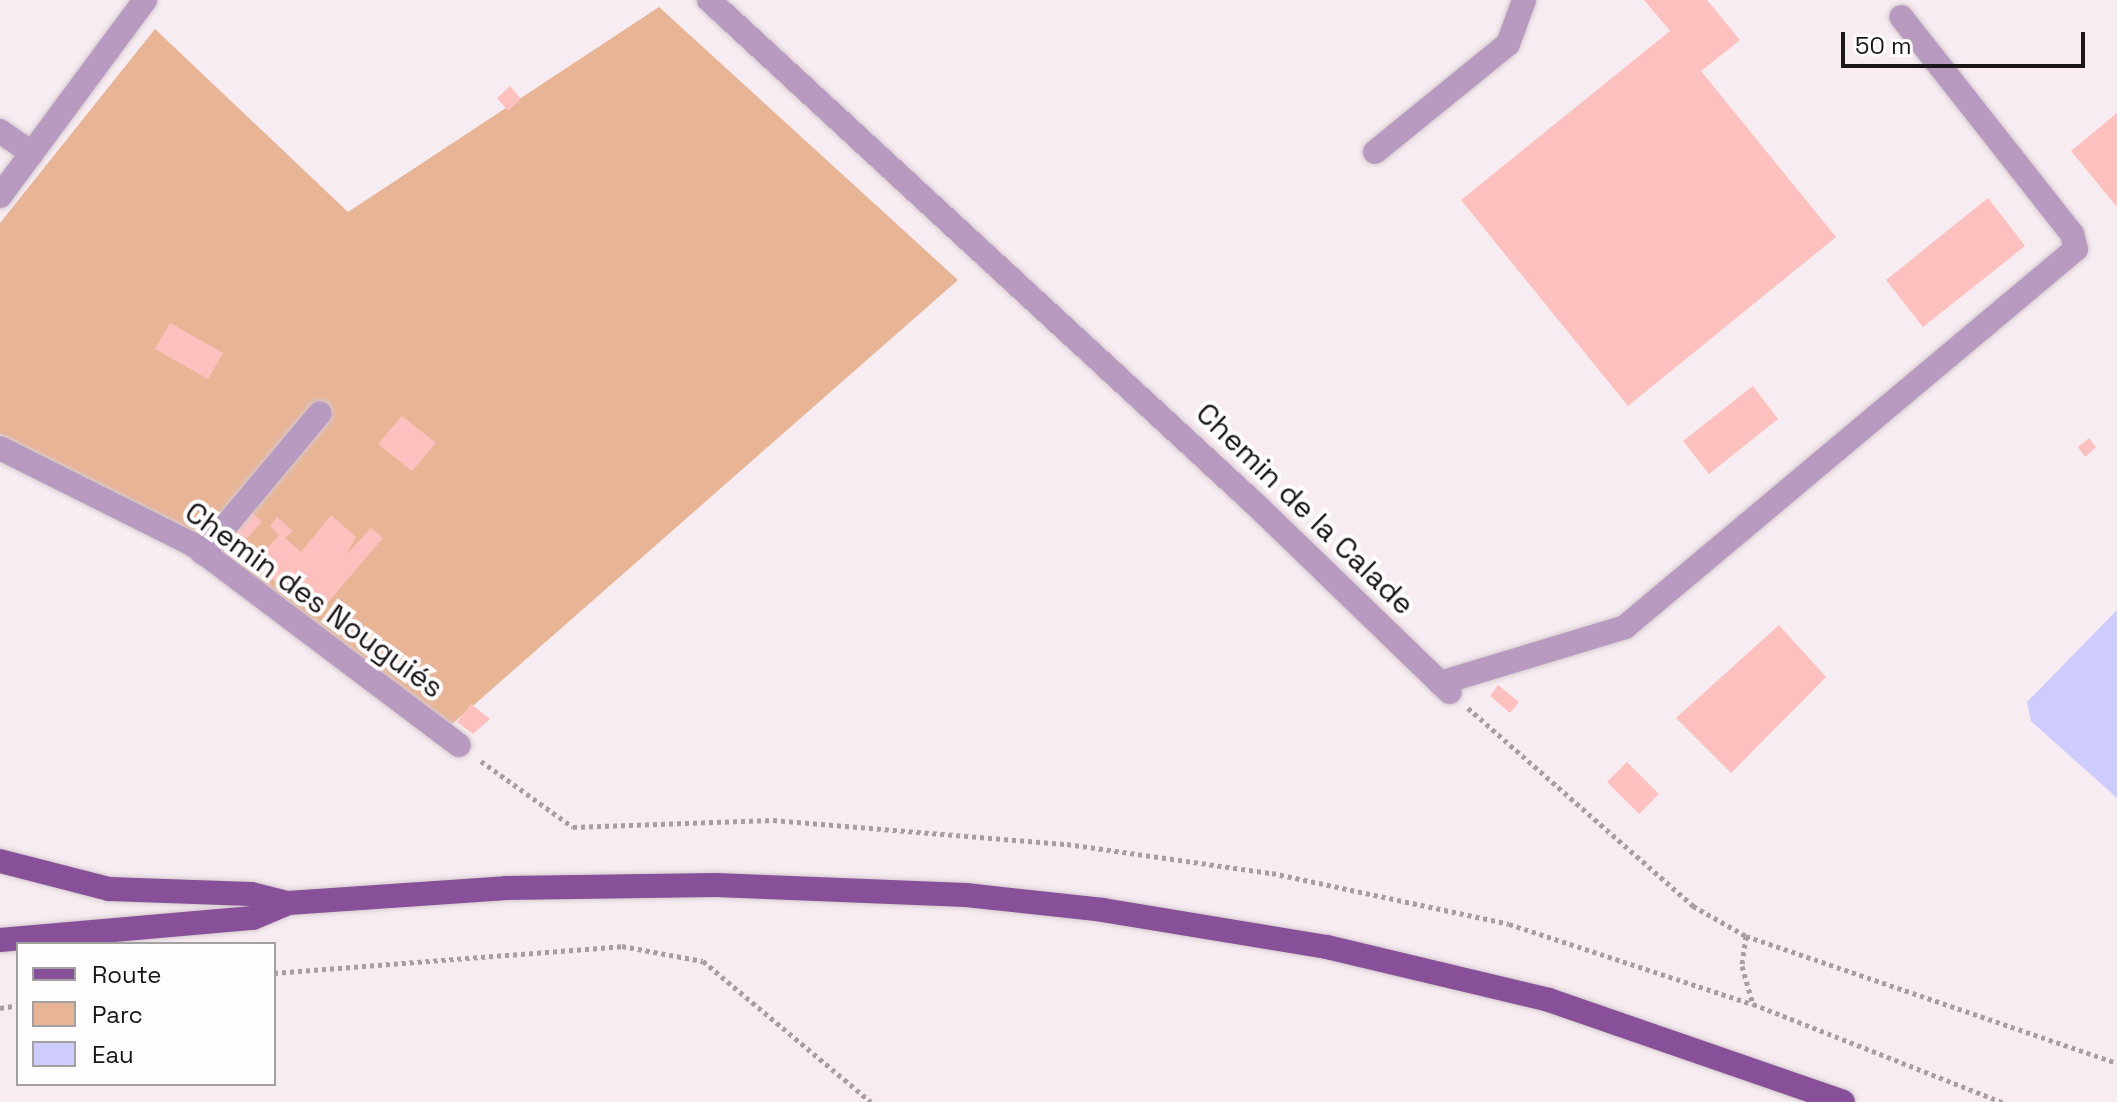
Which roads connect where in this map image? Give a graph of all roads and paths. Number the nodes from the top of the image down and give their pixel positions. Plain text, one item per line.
1 (145, 0) edge
2 (709, 0) edge
3 (1524, 0) edge
4 (1901, 17) dead end
5 (0, 131) edge
6 (1375, 152) dead end
7 (32, 153) junction
8 (0, 196) edge
9 (320, 413) dead end
10 (0, 448) edge
11 (203, 553) junction
12 (1445, 687) junction
13 (459, 745) joint
14 (0, 861) edge
15 (288, 903) junction
16 (1746, 936) junction
17 (0, 940) edge
18 (276, 973) edge
19 (1753, 1004) junction
20 (2117, 1063) edge
21 (871, 1102) edge
22 (1843, 1102) edge
23 (2002, 1102) edge

1 - 7 street
2 - 12 street, Chemin de la Calade
3 - 6 street
4 - 12 street
5 - 7 street
7 - 8 street
9 - 11 street
10 - 11 street, Chemin des Nouguiés
11 - 13 street, Chemin des Nouguiés
12 - 16 path
13 - 19 path
14 - 15 main road
15 - 17 main road
15 - 22 main road
16 - 19 path
16 - 20 path
18 - 21 path
19 - 23 path

